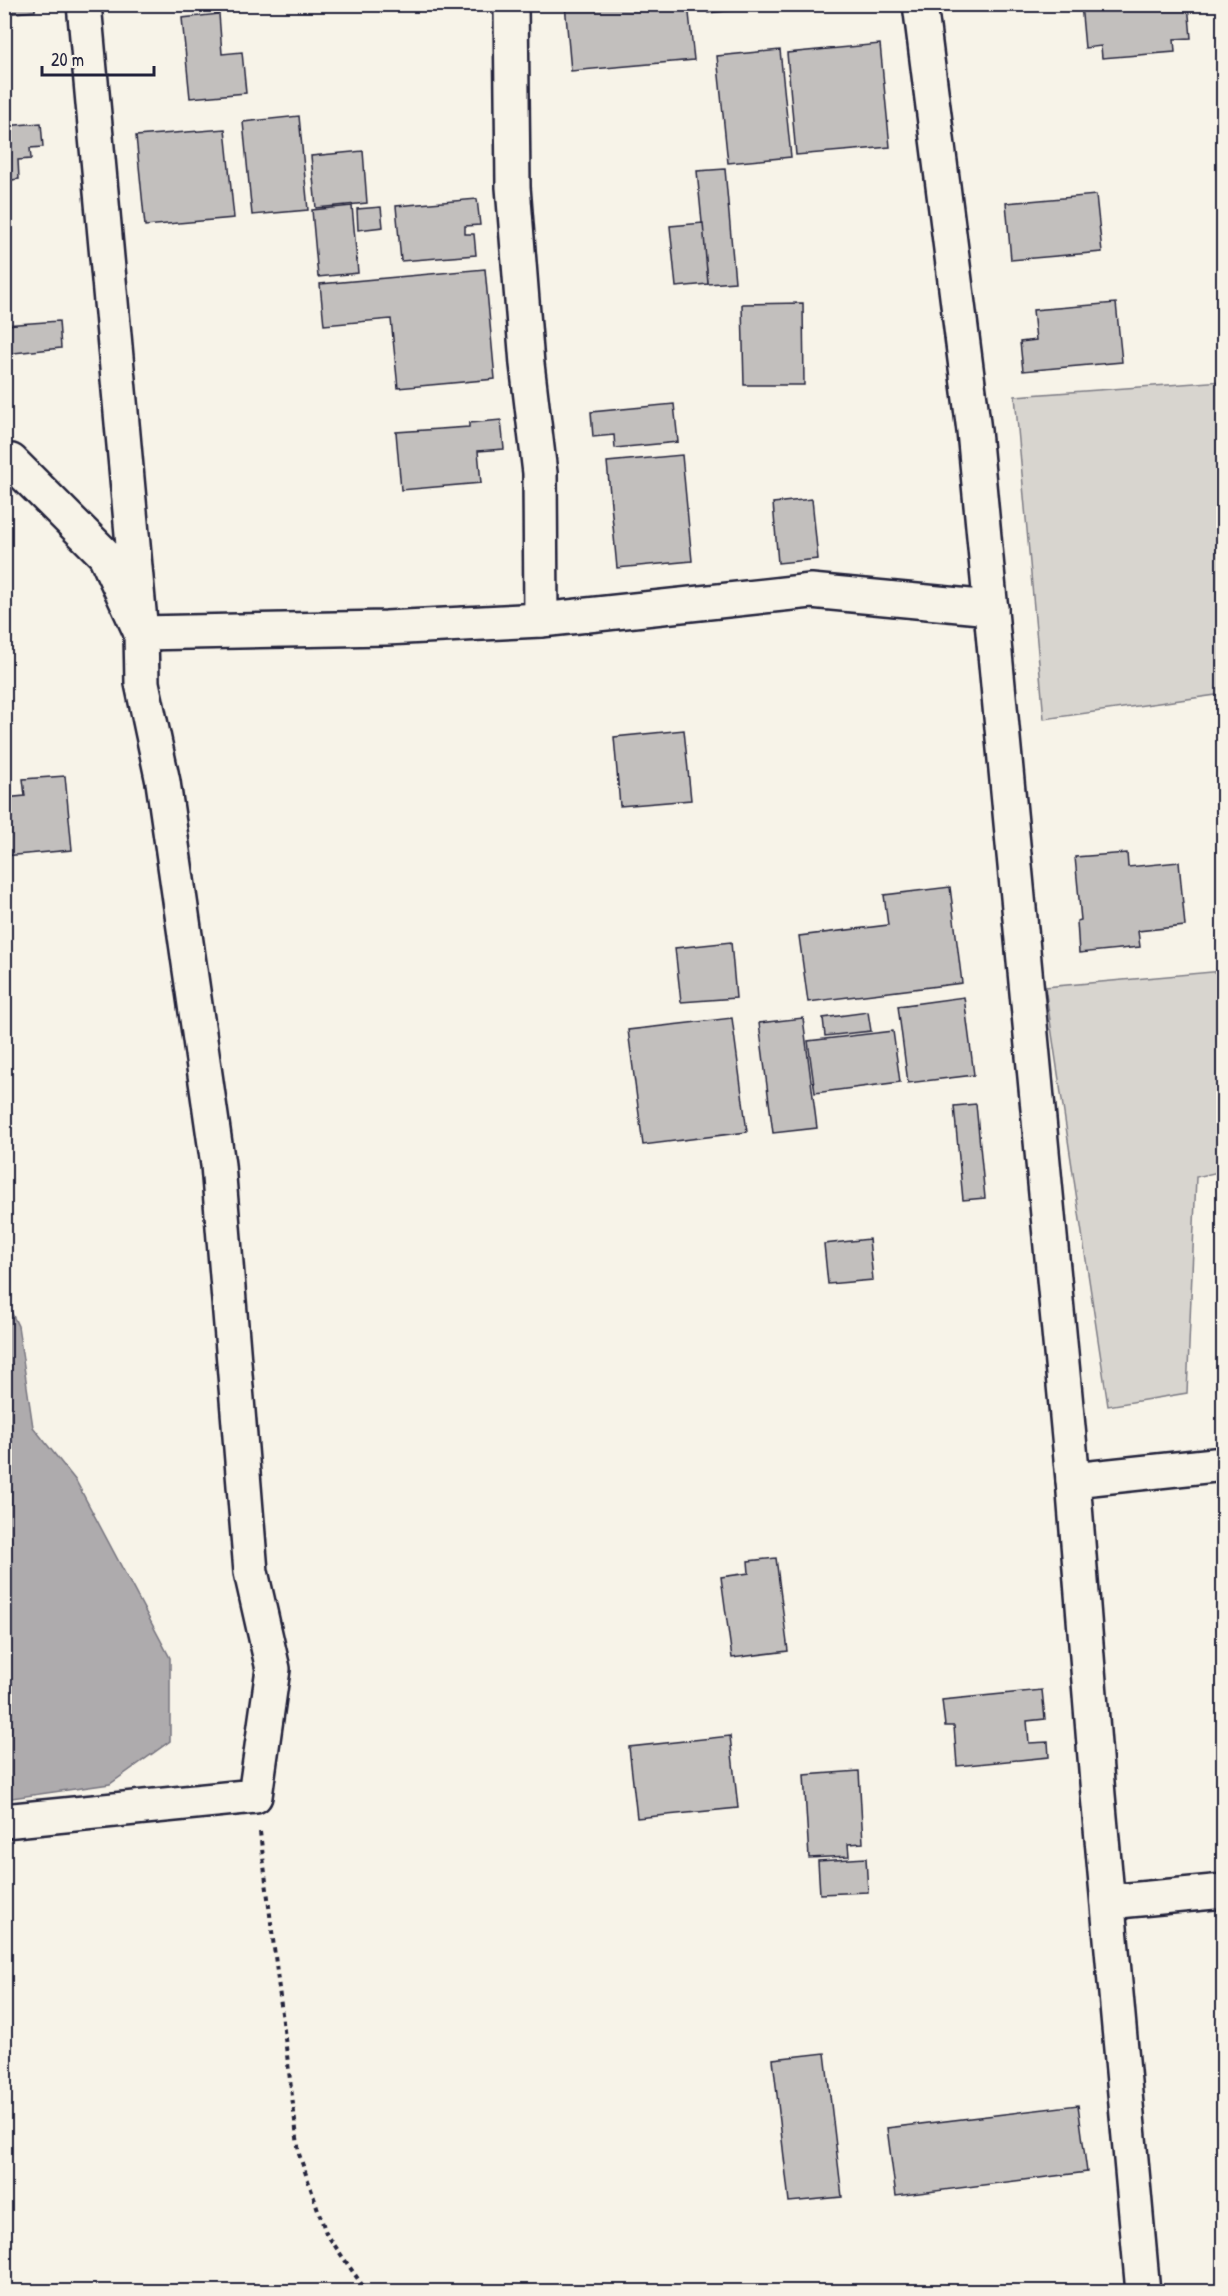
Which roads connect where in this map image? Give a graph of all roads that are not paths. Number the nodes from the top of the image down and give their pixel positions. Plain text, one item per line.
1 (84, 4) edge
2 (512, 4) edge
3 (920, 4) edge
4 (4, 462) edge
5 (991, 608) junction
6 (541, 620) junction
7 (141, 633) junction
8 (1224, 1464) edge
9 (1073, 1480) junction
10 (4, 1821) edge
11 (1224, 1891) edge
12 (1108, 1902) junction
13 (1143, 2292) edge

1 - 7 street
2 - 6 street
3 - 5 street
4 - 7 street
5 - 6 street
5 - 9 street
6 - 7 street
7 - 10 street
8 - 9 street
9 - 12 street
11 - 12 street
12 - 13 street

